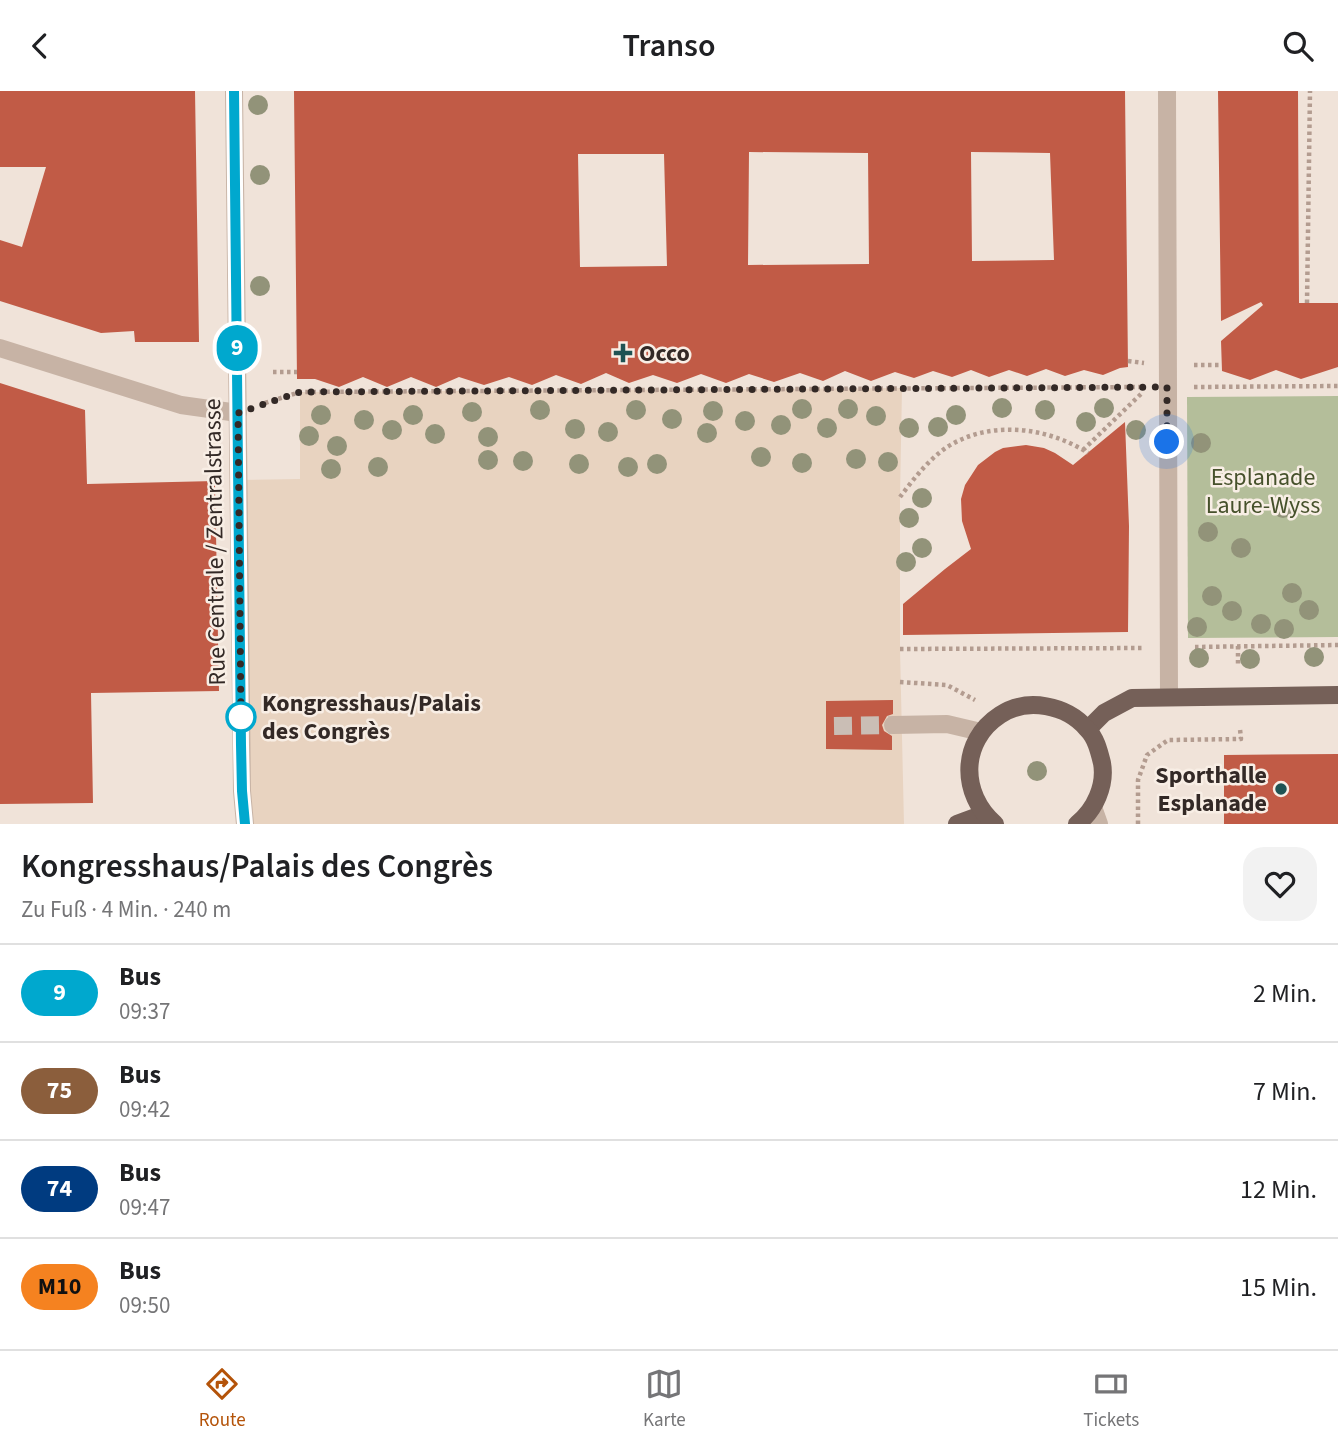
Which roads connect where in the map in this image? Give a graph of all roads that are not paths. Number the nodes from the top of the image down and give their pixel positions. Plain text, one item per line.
1 (234, 91) edge
2 (1167, 91) edge
3 (0, 348) edge
4 (238, 413) junction
5 (1338, 695) edge
6 (1169, 697) junction
7 (893, 725) tunnel mouth
8 (1088, 729) junction
9 (981, 732) junction
10 (1096, 815) edge
11 (989, 819) edge
12 (1079, 823) edge
13 (245, 824) edge
14 (957, 824) edge

1 - 4 street, Rue Centrale / Zentralstrasse
2 - 6 street
3 - 4 street
4 - 13 street, Rue Centrale / Zentralstrasse
5 - 6 main road
6 - 8 main road
7 - 9 street
8 - 9 main road
8 - 10 main road
9 - 11 main road
10 - 12 main road
11 - 14 main road

